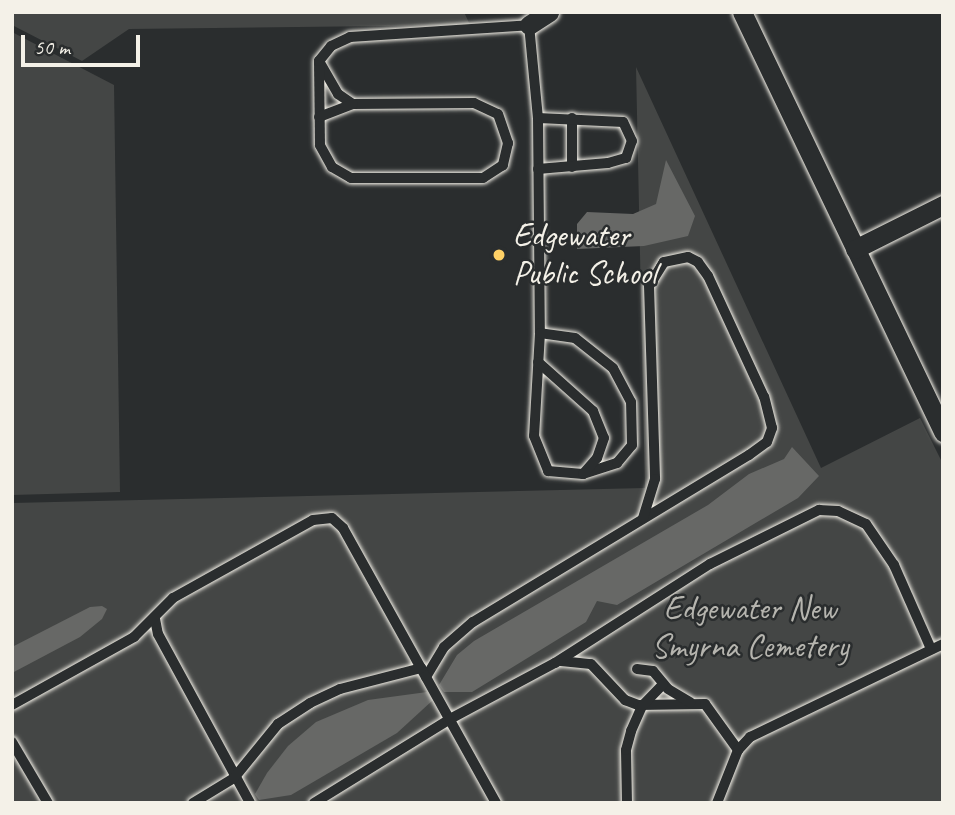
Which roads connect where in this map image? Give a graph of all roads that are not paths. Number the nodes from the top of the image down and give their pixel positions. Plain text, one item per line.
1 (550, 12) edge
2 (742, 12) edge
3 (529, 25) junction
4 (319, 61) junction
5 (353, 104) junction
6 (319, 117) junction
7 (538, 118) junction
8 (572, 118) junction
9 (572, 167) junction
10 (538, 169) junction
11 (943, 205) edge
12 (855, 249) junction
13 (540, 333) junction
14 (538, 362) junction
15 (943, 432) edge
16 (583, 474) junction
17 (643, 518) junction
18 (155, 619) junction
19 (139, 633) junction
20 (158, 634) junction
21 (943, 644) edge
22 (931, 649) junction
23 (555, 663) junction
24 (637, 669) dead end
25 (424, 673) junction
26 (663, 684) junction
27 (690, 702) junction
28 (12, 705) edge
29 (642, 706) junction
30 (450, 719) junction
31 (12, 742) edge
32 (738, 750) junction
33 (234, 778) junction
34 (48, 803) edge
35 (192, 803) edge
36 (250, 803) edge
37 (314, 803) edge
38 (496, 803) edge
39 (627, 803) edge
40 (717, 803) edge

1 - 3 street
2 - 12 street
3 - 4 lane
3 - 7 lane
4 - 5 lane
4 - 6 lane
5 - 6 lane
5 - 6 lane
7 - 8 lane
7 - 10 lane
8 - 9 lane
8 - 9 lane
9 - 10 lane
10 - 13 lane
11 - 12 street
12 - 15 street
13 - 14 lane
13 - 16 lane
14 - 16 lane
14 - 16 lane
17 - 17 lane
17 - 25 lane
18 - 19 lane
18 - 20 lane
18 - 25 lane
19 - 20 lane
19 - 28 lane
20 - 33 lane
21 - 22 lane
22 - 23 lane
22 - 32 lane
23 - 29 lane
23 - 30 lane
24 - 26 lane
25 - 30 lane
25 - 33 lane
26 - 27 lane
26 - 29 lane
27 - 29 lane
27 - 32 lane
29 - 39 lane
30 - 37 lane
30 - 38 lane
31 - 34 lane
32 - 40 lane
33 - 35 lane
33 - 36 lane

